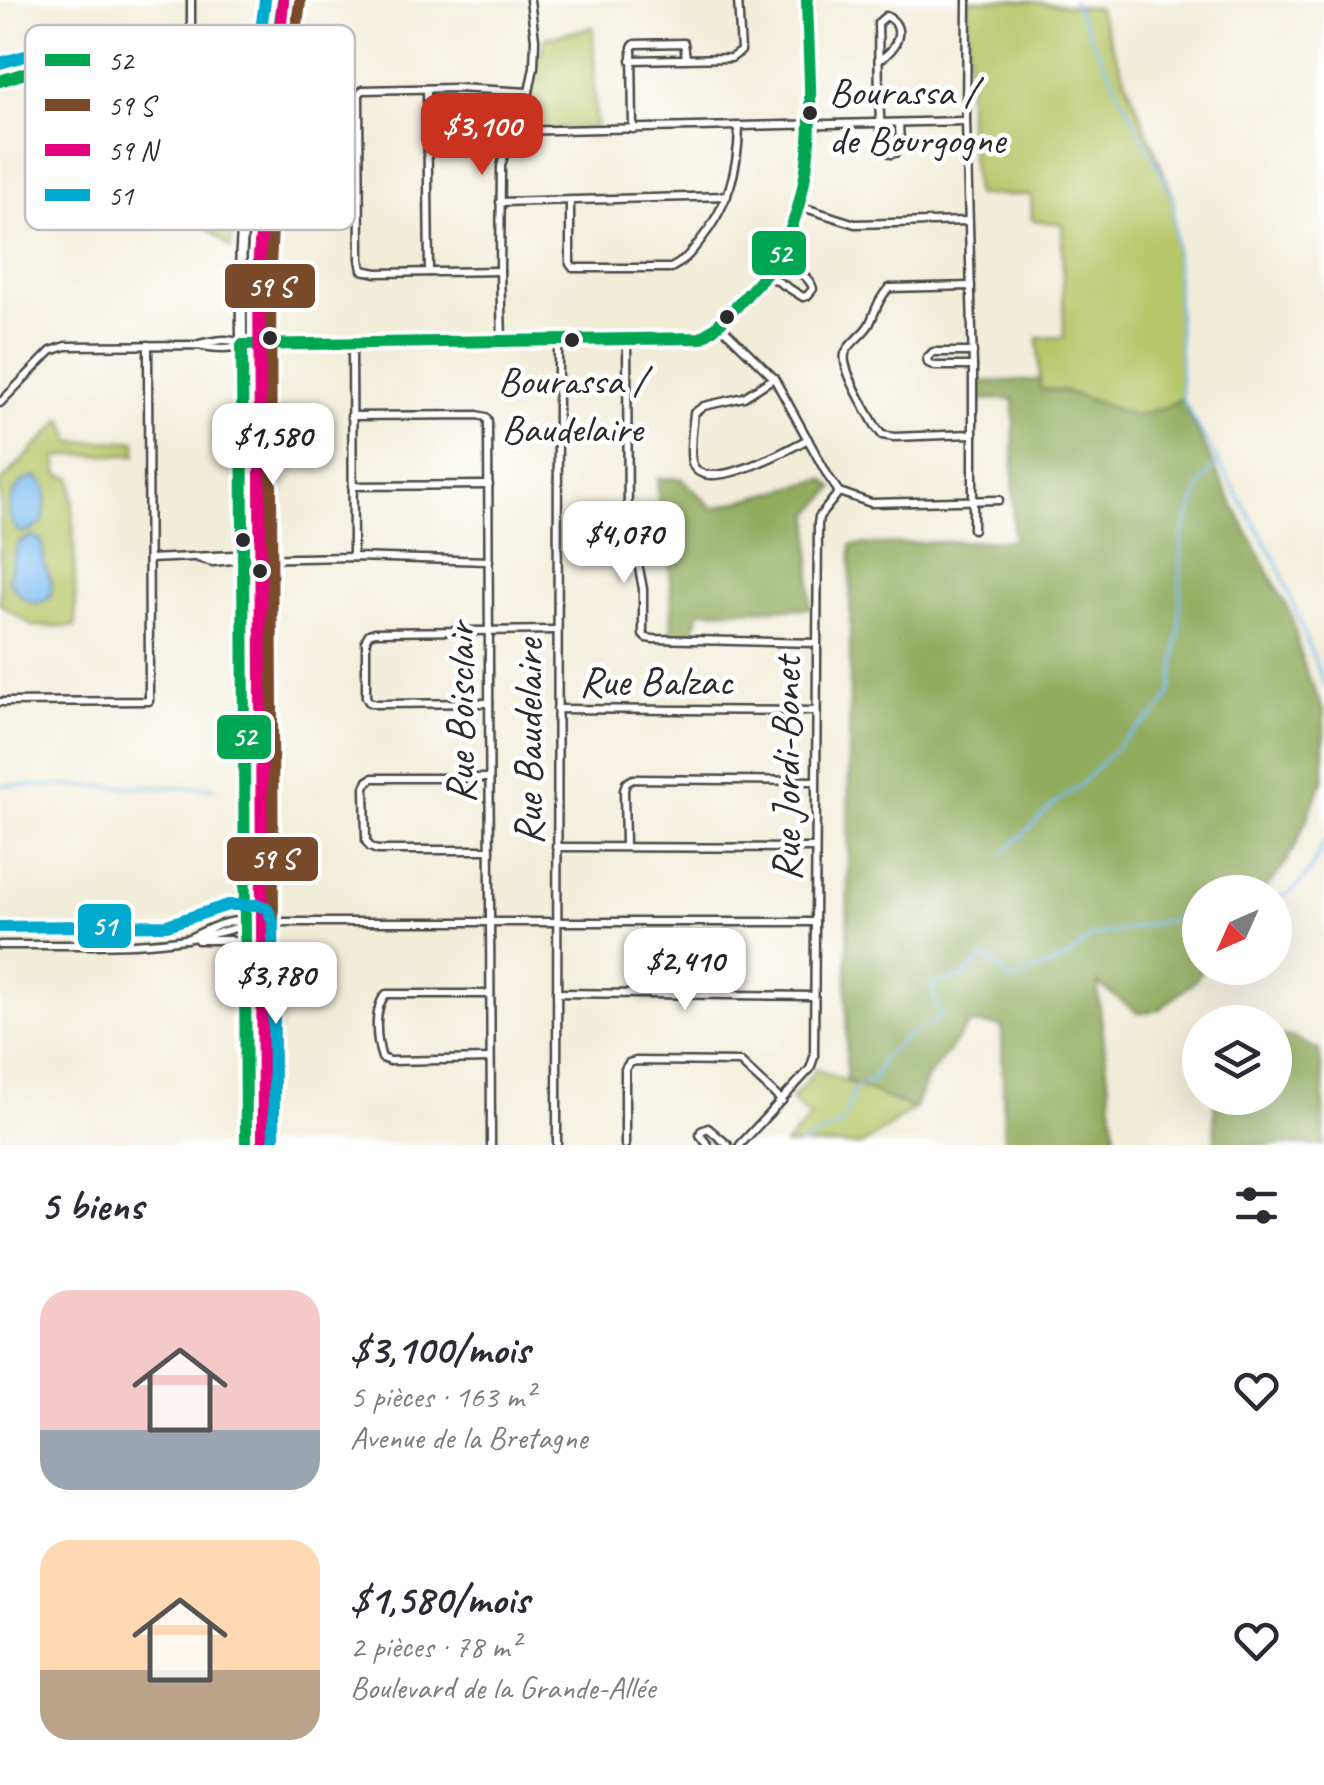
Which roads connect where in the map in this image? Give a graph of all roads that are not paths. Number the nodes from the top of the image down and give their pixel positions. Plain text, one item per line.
1 (266, 0) edge
2 (283, 0) edge
3 (530, 0) edge
4 (738, 0) edge
5 (807, 0) edge
6 (967, 0) edge
7 (263, 25) edge
8 (280, 25) edge
9 (686, 58) junction
10 (631, 60) junction
11 (880, 60) junction
12 (0, 65) edge
13 (25, 73) joint
14 (0, 81) edge
15 (427, 90) junction
16 (529, 92) junction
17 (966, 120) junction
18 (881, 122) junction
19 (899, 123) junction
20 (810, 126) junction
21 (739, 127) junction
22 (633, 129) junction
23 (511, 131) junction
24 (729, 196) junction
25 (500, 202) junction
26 (570, 202) junction
27 (799, 206) junction
28 (968, 221) junction
29 (242, 230) edge
30 (254, 230) edge
31 (777, 258) junction
32 (500, 271) junction
33 (430, 272) junction
34 (766, 274) junction
35 (971, 286) junction
36 (720, 325) junction
37 (627, 338) junction
38 (558, 339) junction
39 (502, 341) junction
40 (352, 343) junction
41 (148, 345) junction
42 (247, 345) junction
43 (972, 352) junction
44 (973, 366) junction
45 (774, 378) junction
46 (0, 402) edge
47 (351, 416) junction
48 (972, 434) junction
49 (808, 439) junction
50 (352, 486) junction
51 (488, 486) junction
52 (839, 492) junction
53 (999, 500) dead end
54 (972, 501) junction
55 (973, 528) dead end
56 (353, 557) junction
57 (148, 559) junction
58 (242, 559) junction
59 (254, 559) junction
60 (489, 561) junction
61 (557, 630) junction
62 (489, 631) junction
63 (816, 642) junction
64 (0, 702) edge
65 (489, 703) junction
66 (557, 709) junction
67 (815, 711) junction
68 (490, 778) junction
69 (814, 781) junction
70 (625, 846) junction
71 (556, 847) junction
72 (815, 848) junction
73 (490, 850) junction
74 (489, 921) junction
75 (558, 921) junction
76 (256, 922) junction
77 (815, 922) junction
78 (244, 923) junction
79 (187, 939) junction
80 (0, 944) edge
81 (244, 946) junction
82 (557, 993) junction
83 (490, 994) junction
84 (814, 996) junction
85 (490, 1058) junction
86 (782, 1101) junction
87 (246, 1145) edge
88 (257, 1145) edge
89 (490, 1145) edge
90 (557, 1145) edge
91 (626, 1145) edge
92 (708, 1145) edge
93 (728, 1145) edge
94 (740, 1145) edge

1 - 7 street
2 - 8 street
3 - 16 street
4 - 9 street
5 - 20 street
6 - 17 street
9 - 10 street
9 - 10 street
10 - 22 street
11 - 11 street
11 - 18 street
12 - 13 street
13 - 14 street
15 - 16 street
15 - 33 street
15 - 33 street
16 - 23 street
17 - 19 street
17 - 28 street
18 - 19 street
18 - 19 street
18 - 20 street
20 - 21 street
20 - 27 street
21 - 22 street
21 - 24 street
22 - 23 street
23 - 25 street
24 - 26 street
24 - 26 street
25 - 26 street
25 - 32 street
27 - 28 street
27 - 31 street
28 - 35 street
29 - 42 street
30 - 42 street
31 - 34 street
31 - 34 street
32 - 33 street
32 - 39 street
34 - 36 street
35 - 43 street
35 - 48 street
36 - 37 street
36 - 45 street
37 - 38 street
37 - 63 street
38 - 39 street
38 - 61 street, Rue Baudelaire
39 - 40 street
40 - 42 street
40 - 47 street
41 - 42 street
41 - 46 street
41 - 57 street
42 - 58 street
42 - 59 street
43 - 44 street
43 - 44 street
44 - 48 street
45 - 49 street
45 - 49 street
47 - 50 street
47 - 51 street, Rue Boisclair
48 - 54 street
49 - 52 street
50 - 51 street
50 - 56 street
51 - 60 street, Rue Boisclair
52 - 54 street
52 - 63 street, Rue Jordi-Bonet
53 - 54 street
54 - 55 street
56 - 59 street
56 - 60 street
57 - 58 street
57 - 64 street
58 - 59 street
58 - 78 street
59 - 76 street
60 - 62 street, Rue Boisclair
61 - 62 street
61 - 66 street, Rue Baudelaire
62 - 65 street, Rue Boisclair
62 - 65 street
63 - 67 street, Rue Jordi-Bonet
65 - 68 street, Rue Boisclair
66 - 67 street, Rue Balzac
66 - 71 street, Rue Baudelaire
67 - 69 street, Rue Jordi-Bonet
68 - 73 street, Rue Boisclair
68 - 73 street
69 - 70 street
69 - 72 street, Rue Jordi-Bonet
70 - 71 street
70 - 72 street
71 - 75 street, Rue Baudelaire
72 - 77 street, Rue Jordi-Bonet
73 - 74 street, Rue Boisclair
74 - 75 street
74 - 76 street
74 - 83 street, Rue Boisclair
75 - 77 street
75 - 82 street, Rue Baudelaire
76 - 78 street
76 - 88 street
77 - 84 street, Rue Jordi-Bonet
78 - 79 street
78 - 81 street
79 - 80 street
79 - 81 street
81 - 87 street
82 - 84 street
82 - 90 street, Rue Baudelaire
83 - 85 street, Rue Boisclair
83 - 85 street
84 - 86 street, Rue Jordi-Bonet
85 - 89 street, Rue Boisclair
86 - 91 street
86 - 94 street, Rue Jordi-Bonet
92 - 93 street

